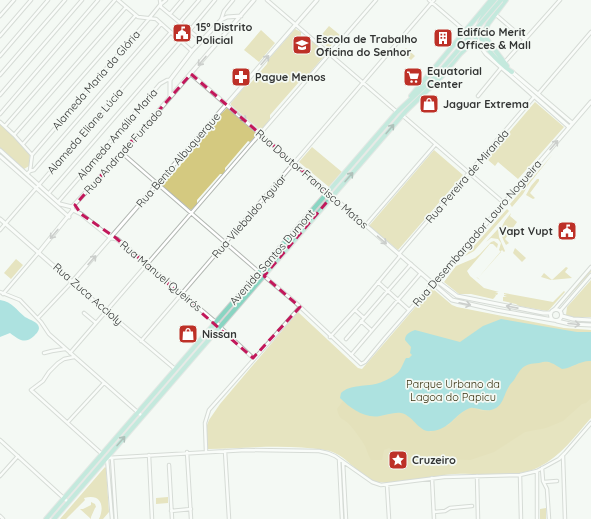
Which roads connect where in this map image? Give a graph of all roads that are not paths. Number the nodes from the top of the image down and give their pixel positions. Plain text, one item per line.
1 (14, 0) edge
2 (31, 0) edge
3 (48, 0) edge
4 (65, 0) edge
5 (82, 0) edge
6 (98, 0) edge
7 (117, 0) edge
8 (160, 0) edge
9 (166, 0) edge
10 (182, 0) edge
11 (199, 0) edge
12 (215, 0) edge
13 (233, 0) edge
14 (254, 0) edge
15 (267, 0) edge
16 (317, 0) edge
17 (376, 0) edge
18 (429, 0) edge
19 (491, 0) edge
20 (496, 0) edge
21 (502, 0) edge
22 (506, 0) edge
23 (560, 0) edge
24 (433, 1) edge
25 (160, 4) junction
26 (126, 7) junction
27 (170, 14) junction
28 (495, 14) junction
29 (0, 16) edge
30 (135, 16) junction
31 (240, 16) junction
32 (148, 18) junction
33 (222, 20) junction
34 (180, 22) junction
35 (161, 24) junction
36 (295, 25) junction
37 (190, 30) junction
38 (467, 30) junction
39 (171, 32) junction
40 (591, 32) edge
41 (0, 36) edge
42 (476, 39) junction
43 (524, 39) junction
44 (181, 41) junction
45 (202, 41) junction
46 (192, 51) junction
47 (329, 53) junction
48 (0, 56) edge
49 (504, 63) junction
50 (501, 68) junction
51 (512, 72) junction
52 (191, 74) junction
53 (0, 75) edge
54 (170, 80) junction
55 (364, 82) junction
56 (0, 94) edge
57 (538, 94) junction
58 (478, 96) dead end
59 (170, 97) junction
60 (534, 98) junction
61 (409, 100) junction
62 (591, 102) edge
63 (227, 104) junction
64 (397, 112) junction
65 (0, 114) edge
66 (402, 115) junction
67 (0, 122) edge
68 (572, 124) junction
69 (5, 126) junction
70 (569, 127) junction
71 (261, 134) junction
72 (14, 135) junction
73 (23, 144) junction
74 (435, 145) junction
75 (0, 150) edge
76 (122, 153) junction
77 (361, 154) junction
78 (32, 155) junction
79 (0, 156) edge
80 (366, 158) junction
81 (294, 163) junction
82 (30, 171) junction
83 (27, 174) junction
84 (469, 174) junction
85 (39, 184) junction
86 (157, 184) junction
87 (36, 187) junction
88 (328, 192) junction
89 (49, 193) junction
90 (332, 196) junction
91 (58, 202) junction
92 (504, 204) junction
93 (59, 208) junction
94 (75, 208) junction
95 (191, 214) junction
96 (69, 216) junction
97 (0, 219) edge
98 (6, 224) junction
99 (365, 226) junction
100 (0, 230) edge
101 (293, 233) junction
102 (298, 237) junction
103 (112, 238) junction
104 (287, 239) junction
105 (226, 242) junction
106 (292, 243) junction
107 (39, 252) junction
108 (399, 255) junction
109 (411, 264) junction
110 (147, 265) junction
111 (591, 267) edge
112 (259, 272) junction
113 (421, 273) junction
114 (591, 275) edge
115 (264, 276) junction
116 (438, 281) junction
117 (72, 282) junction
118 (378, 282) junction
119 (433, 283) junction
120 (388, 291) junction
121 (2, 293) edge
122 (181, 294) junction
123 (398, 300) junction
124 (300, 307) junction
125 (106, 310) junction
126 (355, 310) junction
127 (409, 310) junction
128 (560, 311) junction
129 (84, 312) dead end
130 (552, 312) junction
131 (562, 316) junction
132 (38, 318) junction
133 (364, 318) junction
134 (555, 320) junction
135 (591, 320) edge
136 (362, 322) junction
137 (96, 323) junction
138 (216, 323) junction
139 (591, 325) edge
140 (220, 326) junction
141 (371, 330) junction
142 (330, 337) junction
143 (346, 339) dead end
144 (141, 341) junction
145 (66, 349) junction
146 (70, 353) junction
147 (44, 354) dead end
148 (351, 355) junction
149 (74, 357) junction
150 (253, 358) junction
151 (175, 370) junction
152 (104, 383) junction
153 (138, 413) junction
154 (142, 416) junction
155 (68, 422) junction
156 (591, 423) edge
157 (590, 427) edge
158 (0, 440) edge
159 (225, 450) junction
160 (206, 451) junction
161 (112, 452) junction
162 (187, 452) junction
163 (102, 454) junction
164 (149, 455) junction
165 (563, 455) junction
166 (18, 456) junction
167 (107, 458) junction
168 (112, 458) junction
169 (339, 459) junction
170 (343, 462) junction
171 (169, 465) dead end
172 (542, 468) junction
173 (537, 471) junction
174 (85, 475) junction
175 (477, 475) junction
176 (520, 475) junction
177 (0, 476) edge
178 (89, 478) junction
179 (432, 478) junction
180 (80, 480) junction
181 (536, 481) junction
182 (543, 481) junction
183 (557, 481) dead end
184 (84, 483) junction
185 (387, 485) junction
186 (110, 486) junction
187 (114, 486) junction
188 (64, 498) junction
189 (68, 502) junction
190 (111, 503) junction
191 (115, 503) junction
192 (472, 506) dead end
193 (190, 509) junction
194 (171, 511) junction
195 (434, 512) junction
196 (0, 516) edge
197 (112, 517) edge
198 (3, 519) edge
199 (46, 519) edge
200 (54, 519) edge
201 (109, 519) edge
202 (116, 519) edge
203 (152, 519) edge
204 (172, 519) edge
205 (191, 519) edge
206 (229, 519) edge
207 (342, 519) edge
208 (346, 519) edge
209 (389, 519) edge
210 (434, 519) edge
211 (478, 519) edge
212 (521, 519) edge
213 (537, 519) edge
214 (549, 519) edge
215 (565, 519) edge

1 - 29 street
2 - 41 street
3 - 48 street
4 - 53 street
5 - 56 street
6 - 65 street
7 - 26 street
7 - 69 street
8 - 25 street
9 - 25 street, Alameda Maria da Glória
10 - 27 street
11 - 34 street
12 - 37 street
13 - 33 street
14 - 31 street, Rua Andrade Furtado
15 - 36 street
16 - 36 street, Rua Bento Albuquerque
17 - 47 street
18 - 24 street
19 - 38 main road
20 - 51 main road
21 - 61 main road, Avenida Santos Dumont, bridge
22 - 28 main road
23 - 43 street
24 - 38 street
24 - 55 street, Rua Vilebaldo Aguiar
25 - 27 street
25 - 32 street, Alameda Maria da Glória
26 - 30 street
26 - 72 street
27 - 34 street
28 - 43 street
28 - 49 main road
30 - 32 street
30 - 73 street
31 - 33 street
31 -> 52 street, Rua Andrade Furtado
32 - 35 street
32 - 78 street, Alameda Maria da Glória
33 - 45 street, Alameda Amália Maria
34 - 37 street
35 - 39 street
35 - 82 street
36 - 47 street
63 -> 36 street, Rua Bento Albuquerque
37 - 45 street
38 - 42 street
38 - 61 main road
39 - 44 street
39 - 85 street, Alameda Eliane Lúcia
40 - 57 street
42 - 50 street
42 - 66 main road, Avenida Santos Dumont
43 - 49 street
44 - 46 street
44 - 89 street
45 - 46 street, Alameda Amália Maria
46 - 54 street, Alameda Amália Maria
47 - 55 street
47 - 71 street
49 - 51 main road
50 - 58 street
50 - 60 street
51 - 57 street
52 - 59 street, Rua Andrade Furtado
52 - 63 street, Rua Doutor Francisco Matos
54 - 59 street
54 - 91 street, Alameda Amália Maria
55 - 64 street
55 - 81 street, Rua Vilebaldo Aguiar
57 - 68 street
59 - 76 street, Rua Andrade Furtado
60 - 70 street
60 - 84 street, Rua Pereira de Miranda
61 - 64 main road, Avenida Santos Dumont
62 - 68 street, Rua Desembargador Lauro Nogueira
63 -> 71 street, Rua Doutor Francisco Matos
63 - 86 street, Rua Bento Albuquerque
64 - 77 main road, Avenida Santos Dumont
66 - 74 street
80 -> 66 main road, Avenida Santos Dumont
67 - 69 street
68 - 70 street, Rua Desembargador Lauro Nogueira
69 - 72 street
92 -> 70 street, Rua Desembargador Lauro Nogueira
71 - 81 street, Rua Doutor Francisco Matos
71 - 95 street
72 - 73 street
73 - 78 street
74 - 84 street
74 - 99 street
75 - 83 street
76 - 86 street
76 - 94 street, Rua Andrade Furtado
77 - 80 main road
77 - 88 main road, Avenida Santos Dumont
78 - 82 street
79 - 87 street
90 -> 80 main road, Avenida Santos Dumont
81 - 88 street, Rua Doutor Francisco Matos
81 - 105 street, Rua Vilebaldo Aguiar
82 - 83 street
83 - 85 street
84 - 92 street
84 - 108 street, Rua Pereira de Miranda
85 - 87 street, Alameda Eliane Lúcia
85 - 89 street
86 - 95 street
86 - 103 street, Rua Bento Albuquerque
87 - 93 street
87 - 98 street, Alameda Eliane Lúcia
88 - 90 street, Rua Doutor Francisco Matos
88 - 101 main road, Avenida Santos Dumont
89 - 91 street
90 - 99 street, Rua Doutor Francisco Matos
90 - 102 main road, Avenida Santos Dumont
91 - 94 street, Rua Manuel Queirós
92 - 116 street, Rua Desembargador Lauro Nogueira
93 - 94 street
93 - 96 street
94 - 96 street, Rua Andrade Furtado
94 - 103 street, Rua Manuel Queirós
95 - 105 street
95 - 110 street
96 -> 107 street, Rua Andrade Furtado
97 - 98 street, Rua Zuca Accioly
98 - 100 street, Alameda Eliane Lúcia
98 - 107 street, Rua Zuca Accioly
99 -> 108 street, Rua Doutor Francisco Matos
101 - 102 main road
101 - 104 main road, Avenida Santos Dumont
102 - 106 main road, Avenida Santos Dumont
103 - 110 street, Rua Manuel Queirós
117 -> 103 street, Rua Bento Albuquerque
104 - 106 main road
104 - 112 main road, Avenida Santos Dumont
105 - 112 street
105 - 122 street, Rua Vilebaldo Aguiar
106 - 115 main road, Avenida Santos Dumont
107 - 117 street, Rua Zuca Accioly
107 - 121 street, Rua Andrade Furtado
108 - 109 street, Rua Doutor Francisco Matos
108 - 118 street, Rua Pereira de Miranda
109 - 113 street, Rua Doutor Francisco Matos
109 - 120 street
110 - 122 street, Rua Manuel Queirós
110 - 125 street
111 - 130 street
112 - 138 main road, Avenida Santos Dumont
113 - 119 street, Rua Doutor Francisco Matos
113 - 123 street
114 - 128 street
115 - 124 street
115 - 140 main road, Avenida Santos Dumont
116 - 119 street, Rua Desembargador Lauro Nogueira
130 -> 116 street
117 - 125 street, Rua Zuca Accioly
117 - 132 street, Rua Bento Albuquerque
118 - 120 street
118 - 126 street, Rua Pereira de Miranda
119 - 127 street, Rua Desembargador Lauro Nogueira
119 -> 134 street, Rua Doutor Francisco Matos
120 - 123 street
120 - 133 street
121 - 132 street
122 - 138 street, Rua Manuel Queirós
122 - 144 street, Rua Vilebaldo Aguiar
123 - 127 street
123 - 141 street
124 - 142 street
124 - 150 street
125 - 137 street
125 - 144 street, Rua Zuca Accioly
126 - 133 street
126 - 142 street, Rua Pereira de Miranda
127 - 148 street, Rua Desembargador Lauro Nogueira
128 - 130 street
128 - 131 street
129 - 137 street
130 - 134 street
131 - 134 street
131 - 135 street
132 - 145 street
133 - 136 street
134 -> 139 street, Rua Doutor Francisco Matos
136 - 141 street
136 - 143 street
137 - 146 street
138 - 140 street, Rua Manuel Queirós
138 - 151 main road, Avenida Santos Dumont
140 - 150 street
140 - 154 main road, Avenida Santos Dumont
141 - 148 street
142 - 148 street
144 - 151 street, Rua Zuca Accioly
145 - 146 street
145 - 147 street
146 - 149 street
149 - 152 street
149 - 155 street
150 - 160 street
151 - 153 main road, Avenida Santos Dumont
152 - 153 street
152 - 155 street
153 - 154 street
153 - 163 main road, Avenida Santos Dumont
161 -> 154 main road, Avenida Santos Dumont
155 - 163 street
156 - 157 street
157 - 165 street
158 - 166 street
159 - 160 street
159 - 169 street
159 - 206 street
160 - 162 street
161 - 167 main road, Avenida Santos Dumont
161 - 168 street
162 - 164 street
162 - 193 street
163 - 174 main road, Avenida Santos Dumont
164 - 168 street
164 - 203 street
165 - 172 street
165 - 215 street
166 - 177 street
166 - 188 street
167 - 168 street
167 - 178 main road, Avenida Santos Dumont
167 - 186 street
168 - 187 street
169 - 170 street
169 - 207 street
170 - 185 street
170 - 208 street
171 - 194 street
172 - 173 street
172 - 182 street
173 - 176 street
173 - 181 street
174 - 178 main road
174 - 180 main road, Avenida Santos Dumont
175 - 176 street
175 - 179 street
175 - 211 street
176 - 212 street
178 - 184 main road, Avenida Santos Dumont
179 - 185 street
179 - 195 street
180 - 184 main road
180 - 188 main road, Avenida Santos Dumont
181 - 182 street
181 - 213 street
182 - 183 street
182 - 214 street
184 - 189 main road, Avenida Santos Dumont
185 - 209 street
186 - 187 street
186 - 190 street
187 - 191 street
188 - 189 street
188 - 199 main road, Avenida Santos Dumont
189 - 200 main road, Avenida Santos Dumont
190 - 191 street
190 - 197 street
191 - 202 street
192 - 195 street
193 - 194 street
193 - 205 street
194 - 204 street
195 - 210 street
196 - 198 street
197 - 201 street

